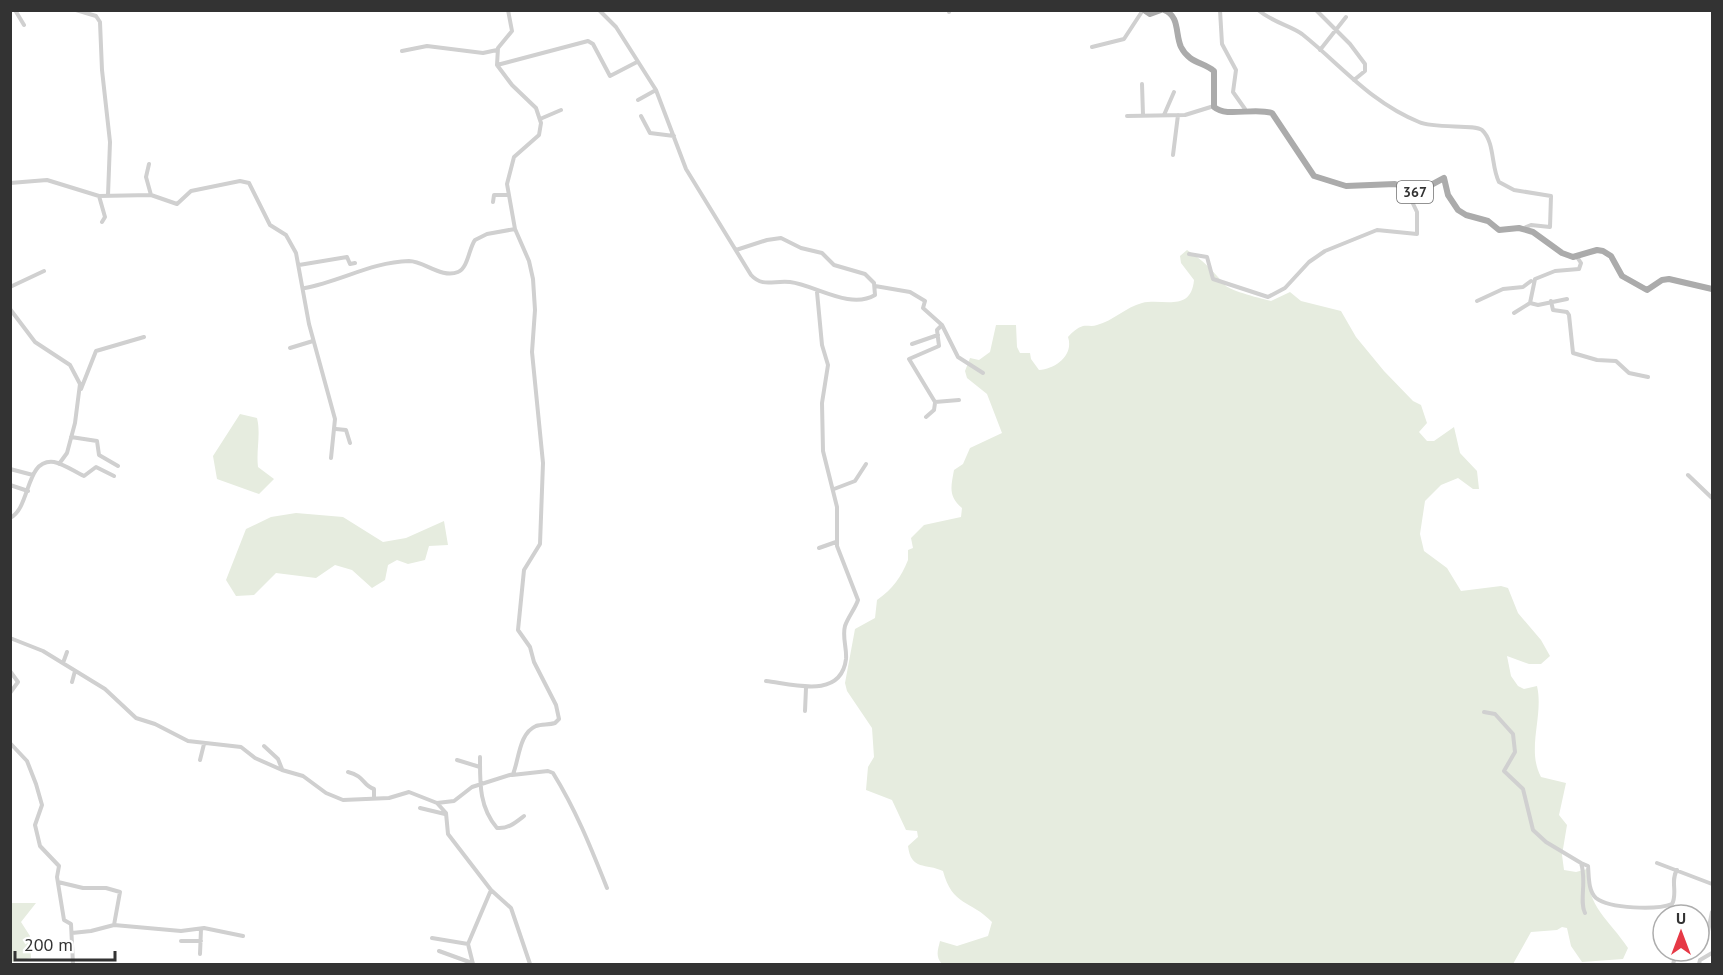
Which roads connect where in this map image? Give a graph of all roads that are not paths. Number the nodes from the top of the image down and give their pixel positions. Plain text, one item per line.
1 (15, 10) edge
2 (76, 10) edge
3 (508, 10) edge
4 (598, 10) edge
5 (1144, 10) edge
6 (1163, 10) edge
7 (1220, 10) edge
8 (1258, 10) edge
9 (1316, 10) edge
10 (1346, 17) dead end
11 (24, 26) dead end
12 (1335, 30) junction
13 (1092, 47) dead end
14 (497, 50) junction
15 (1320, 50) junction
16 (402, 51) dead end
17 (637, 62) junction
18 (497, 65) junction
19 (1354, 80) junction
20 (1142, 84) dead end
21 (656, 90) junction
22 (1174, 92) dead end
23 (638, 100) dead end
24 (1214, 106) junction
25 (1245, 109) junction
26 (561, 110) dead end
27 (1143, 115) junction
28 (1164, 115) junction
29 (1178, 115) junction
30 (1127, 116) dead end
31 (641, 117) dead end
32 (540, 119) junction
33 (674, 136) junction
34 (1173, 155) dead end
35 (149, 164) dead end
36 (10, 183) edge
37 (1405, 186) junction
38 (108, 195) junction
39 (151, 195) junction
40 (508, 195) junction
41 (99, 196) junction
42 (493, 202) dead end
43 (102, 222) dead end
44 (1522, 228) junction
45 (515, 229) junction
46 (736, 250) junction
47 (1189, 254) dead end
48 (1577, 257) junction
49 (355, 263) dead end
50 (299, 265) junction
51 (44, 271) dead end
52 (1535, 279) junction
53 (875, 286) junction
54 (10, 287) edge
55 (305, 288) junction
56 (1713, 289) edge
57 (817, 292) junction
58 (1567, 299) dead end
59 (1478, 301) dead end
60 (1551, 301) junction
61 (1530, 303) junction
62 (10, 309) edge
63 (1514, 314) dead end
64 (942, 325) junction
65 (938, 335) junction
66 (144, 337) dead end
67 (313, 341) junction
68 (912, 344) dead end
69 (290, 348) dead end
70 (983, 374) dead end
71 (1648, 377) dead end
72 (81, 389) junction
73 (959, 400) dead end
74 (935, 403) junction
75 (927, 417) dead end
76 (336, 429) junction
77 (71, 437) junction
78 (350, 443) dead end
79 (332, 458) dead end
80 (59, 464) junction
81 (866, 464) dead end
82 (118, 465) dead end
83 (10, 469) edge
84 (33, 475) junction
85 (1688, 475) dead end
86 (114, 476) dead end
87 (10, 484) edge
88 (834, 489) junction
89 (27, 491) junction
90 (1713, 498) edge
91 (10, 518) edge
92 (836, 542) junction
93 (819, 548) dead end
94 (10, 638) edge
95 (67, 652) dead end
96 (63, 663) junction
97 (10, 671) edge
98 (75, 671) junction
99 (766, 681) dead end
100 (72, 682) dead end
101 (806, 688) junction
102 (10, 693) edge
103 (805, 711) dead end
104 (1484, 712) dead end
105 (10, 743) edge
106 (204, 744) junction
107 (264, 746) dead end
108 (480, 757) dead end
109 (200, 760) dead end
110 (457, 760) dead end
111 (480, 767) junction
112 (282, 770) junction
113 (348, 772) dead end
114 (511, 775) junction
115 (480, 785) junction
116 (374, 798) junction
117 (437, 803) junction
118 (420, 808) dead end
119 (446, 813) junction
120 (524, 816) dead end
121 (1581, 863) junction
122 (1657, 863) dead end
123 (1677, 870) junction
124 (58, 882) junction
125 (1713, 884) edge
126 (607, 888) dead end
127 (490, 890) junction
128 (1585, 913) dead end
129 (114, 925) junction
130 (201, 928) junction
131 (72, 933) junction
132 (243, 936) dead end
133 (432, 938) dead end
134 (181, 941) dead end
135 (201, 941) junction
136 (468, 944) junction
137 (439, 951) dead end
138 (1713, 953) edge
139 (200, 954) dead end
140 (73, 964) edge
141 (472, 964) edge
142 (530, 964) edge
143 (1699, 964) edge

1 - 11 street
2 - 38 street
3 - 14 street
4 - 17 street
5 - 6 main road
5 - 13 street
6 - 24 main road
7 - 25 street
8 - 15 street
9 - 12 street
10 - 12 street
12 - 15 street
12 - 19 street
14 - 16 street
14 - 18 street
15 - 19 street
17 - 18 street
17 - 21 street
18 - 32 street
19 - 44 street
20 - 27 street
21 - 23 street
21 - 33 street
22 - 28 street
24 - 25 main road, 367
24 - 29 street
25 - 37 main road, 367
26 - 32 street
27 - 28 street
27 - 30 street
28 - 29 street
29 - 34 street
31 - 33 street
32 - 40 street
33 - 46 street
35 - 39 street
36 - 41 street
37 - 44 main road, 367
37 - 47 street
38 - 39 street
38 - 41 street
39 - 50 street
40 - 42 street
40 - 45 street
41 - 43 street
44 - 48 main road, 367
45 - 55 street
45 - 114 street
46 - 53 street
46 - 57 street
48 - 52 street
48 - 56 main road
49 - 50 street
50 - 55 street
51 - 54 street
52 - 59 street
52 - 61 street
53 - 57 street
53 - 64 street
55 - 67 street
57 - 88 street
58 - 60 street
60 - 61 street
60 - 71 street
61 - 63 street
62 - 72 street
64 - 65 street
64 - 70 street
65 - 68 street
65 - 74 street
66 - 72 street
67 - 69 street
67 - 76 street
72 - 77 street
73 - 74 street
74 - 75 street
76 - 78 street
76 - 79 street
77 - 80 street
77 - 82 street
80 - 84 street
80 - 86 street
81 - 88 street
83 - 84 street
84 - 89 street
85 - 90 street
87 - 89 street
88 - 92 street
89 - 91 street
92 - 93 street
92 - 101 street
94 - 96 street
95 - 96 street
96 - 98 street
97 - 102 street
98 - 100 street
98 - 106 street
99 - 101 street
101 - 103 street
104 - 121 street
105 - 124 street
106 - 109 street
106 - 112 street
107 - 112 street
108 - 111 street
110 - 111 street
111 - 115 street
112 - 116 street
113 - 116 street
114 - 115 street
114 - 126 street
115 - 117 street
115 - 120 street
116 - 117 street
117 - 119 street
118 - 119 street
119 - 127 street
121 - 123 street
121 - 128 street
122 - 123 street
123 - 125 street
124 - 129 street
124 - 131 street
127 - 136 street
127 - 142 street
129 - 130 street
129 - 131 street
130 - 132 street
130 - 135 street
131 - 140 street
133 - 136 street
134 - 135 street
135 - 139 street
136 - 141 street
137 - 141 street
138 - 143 street

